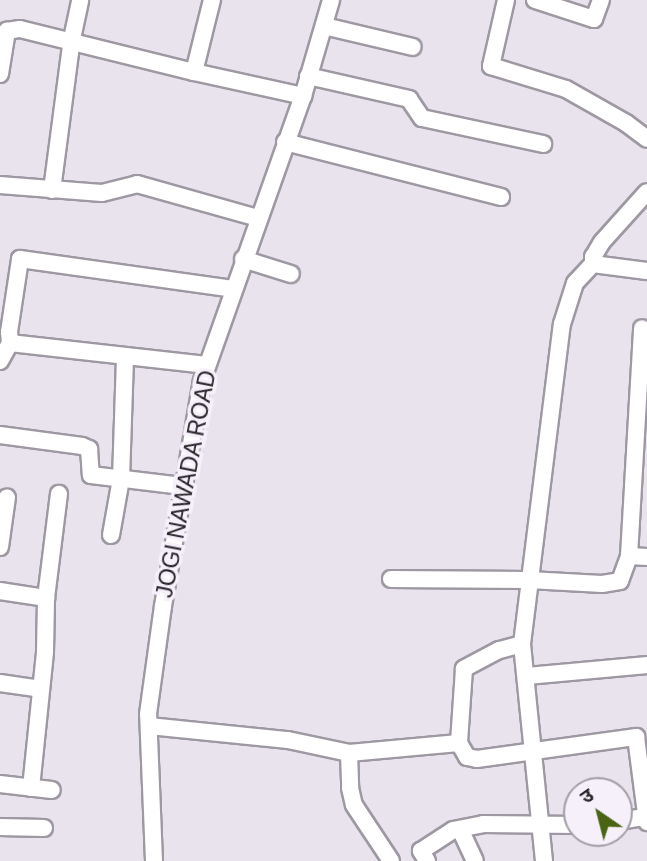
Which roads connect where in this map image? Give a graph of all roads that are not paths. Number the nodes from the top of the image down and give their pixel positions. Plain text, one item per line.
1 (80, 0) edge
2 (212, 0) edge
3 (331, 0) edge
4 (506, 0) edge
5 (535, 0) edge
6 (601, 0) edge
7 (324, 26) junction
8 (72, 39) junction
9 (413, 47) dead end
10 (194, 72) junction
11 (0, 74) edge
12 (309, 76) junction
13 (303, 96) junction
14 (647, 139) edge
15 (285, 142) junction
16 (543, 144) dead end
17 (0, 185) edge
18 (52, 190) junction
19 (647, 192) edge
20 (501, 197) dead end
21 (258, 218) junction
22 (243, 259) junction
23 (593, 264) junction
24 (647, 271) edge
25 (291, 274) dead end
26 (233, 289) junction
27 (7, 296) edge
28 (642, 328) dead end
29 (10, 343) junction
30 (125, 356) junction
31 (0, 361) edge
32 (207, 365) junction
33 (0, 435) edge
34 (121, 479) junction
35 (182, 486) junction
36 (59, 494) dead end
37 (7, 497) dead end
38 (111, 536) dead end
39 (0, 547) edge
40 (629, 556) junction
41 (647, 557) edge
42 (391, 579) dead end
43 (529, 580) junction
44 (0, 591) edge
45 (46, 598) junction
46 (522, 644) junction
47 (647, 665) edge
48 (527, 676) junction
49 (0, 683) edge
50 (41, 689) junction
51 (149, 726) junction
52 (641, 736) edge
53 (459, 743) junction
54 (533, 750) junction
55 (349, 753) junction
56 (0, 784) edge
57 (32, 788) junction
58 (52, 790) dead end
59 (646, 820) edge
60 (563, 825) edge
61 (541, 826) junction
62 (0, 827) edge
63 (44, 828) dead end
64 (460, 829) junction
65 (154, 861) edge
66 (390, 861) edge
67 (427, 861) edge
68 (475, 861) edge
69 (544, 861) edge

1 - 8 street
2 - 10 street
3 - 7 street, JOGI NAWADA ROAD
4 - 14 street
5 - 6 street
7 - 9 street
7 - 12 street, JOGI NAWADA ROAD
8 - 10 street
8 - 11 street
8 - 18 street
10 - 13 street
12 - 13 street, JOGI NAWADA ROAD
12 - 16 street
13 - 15 street, JOGI NAWADA ROAD
15 - 20 street
15 - 21 street, JOGI NAWADA ROAD
17 - 18 street
18 - 21 street
19 - 23 street
21 - 22 street, JOGI NAWADA ROAD
22 - 25 street
22 - 26 street, JOGI NAWADA ROAD
23 - 24 street
23 - 43 street
26 - 27 street
26 - 32 street, JOGI NAWADA ROAD
27 - 29 street
28 - 40 street
29 - 30 street
29 - 31 street
30 - 32 street
30 - 34 street
32 - 35 street, JOGI NAWADA ROAD
33 - 34 street
34 - 35 street
34 - 38 street
35 - 51 street, JOGI NAWADA ROAD
36 - 45 street
37 - 39 street
40 - 41 street
40 - 43 street
42 - 43 street
43 - 46 street
44 - 45 street
45 - 50 street
46 - 48 street
46 - 53 street
47 - 48 street
48 - 54 street
49 - 50 street
50 - 57 street
51 - 55 street
51 - 65 street, JOGI NAWADA ROAD
52 - 54 street
52 - 59 street
53 - 54 street
53 - 55 street
54 - 61 street
55 - 66 street
56 - 57 street
57 - 58 street
60 - 61 street
61 - 64 street
61 - 69 street
62 - 63 street
64 - 67 street
64 - 68 street

